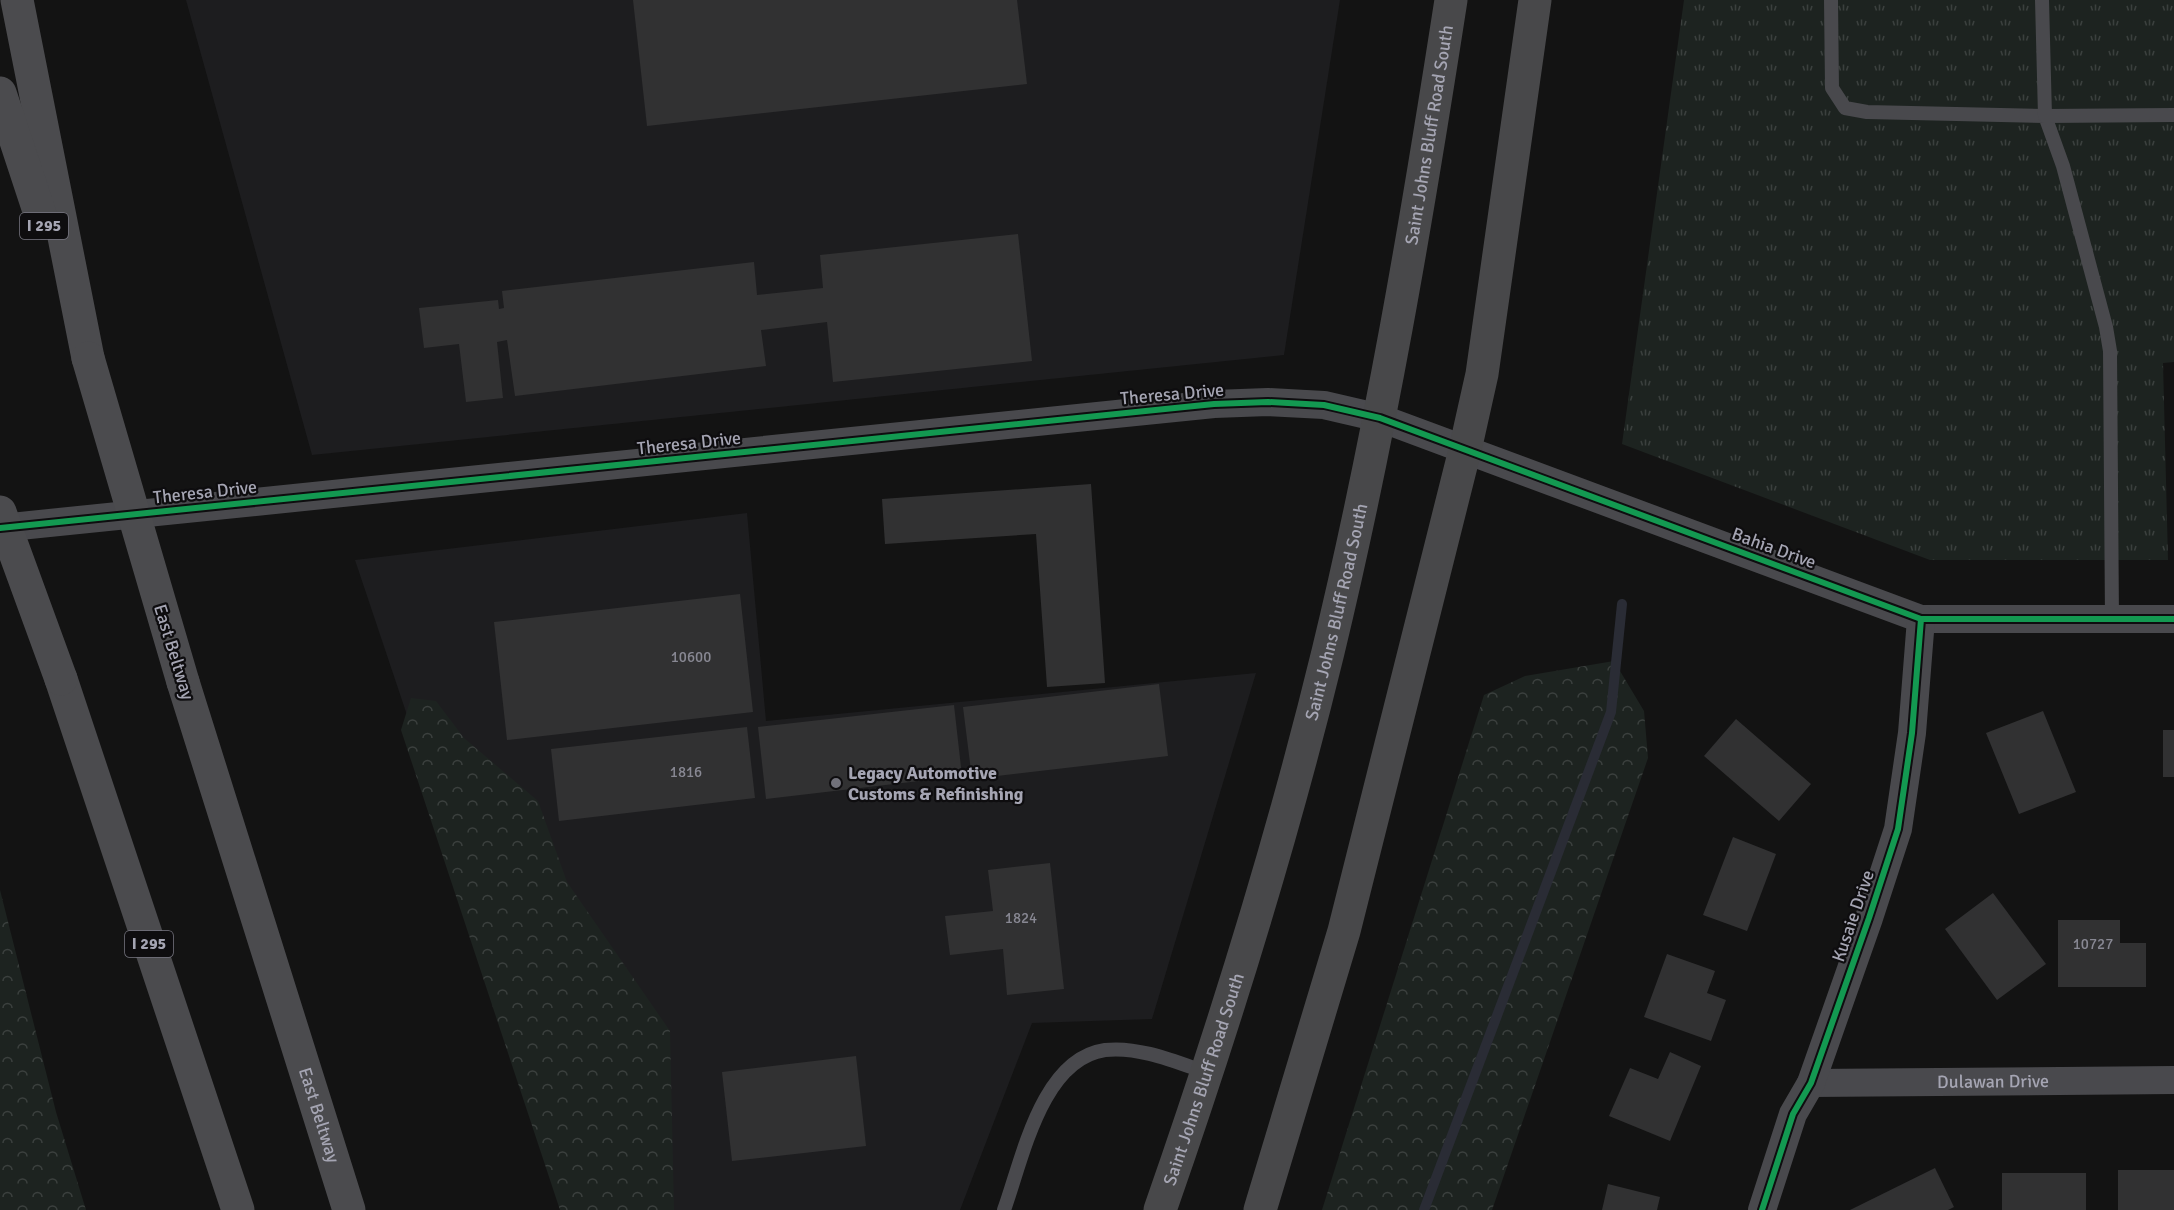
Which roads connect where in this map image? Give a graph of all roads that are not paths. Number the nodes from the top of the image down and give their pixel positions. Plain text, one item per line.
1 (16, 0) edge
2 (1451, 0) edge
3 (1534, 0) edge
4 (1831, 0) edge
5 (2042, 0) edge
6 (0, 93) edge
7 (2174, 115) edge
8 (2045, 116) junction
9 (88, 358) junction
10 (1380, 418) junction
11 (1466, 450) junction
12 (0, 512) edge
13 (0, 528) edge
14 (1921, 619) junction
15 (2174, 619) edge
16 (2112, 620) junction
17 (1208, 1073) junction
18 (2174, 1080) edge
19 (1811, 1083) junction
20 (238, 1210) edge
21 (350, 1210) edge
22 (1004, 1210) edge
23 (1160, 1210) edge
24 (1260, 1210) edge
25 (1762, 1210) edge

1 - 9 highway
2 - 10 main road, Saint Johns Bluff Road South
3 - 11 main road
4 - 8 lane
5 - 8 lane
6 - 9 highway, East Beltway / I 295
7 - 8 lane
8 - 16 lane
9 - 21 highway, East Beltway / I 295, bridge
10 - 11 street, Bahia Drive
10 - 13 street, Theresa Drive
10 - 17 main road, Saint Johns Bluff Road South
11 - 14 street, Bahia Drive
11 - 24 main road
12 - 20 highway, I 295, bridge
14 - 16 street, Bahia Drive
14 - 19 street, Kusaie Drive
15 - 16 street, Bahia Drive
17 - 22 lane
17 - 23 main road, Saint Johns Bluff Road South
18 - 19 street, Dulawan Drive
19 - 25 street, Kusaie Drive

